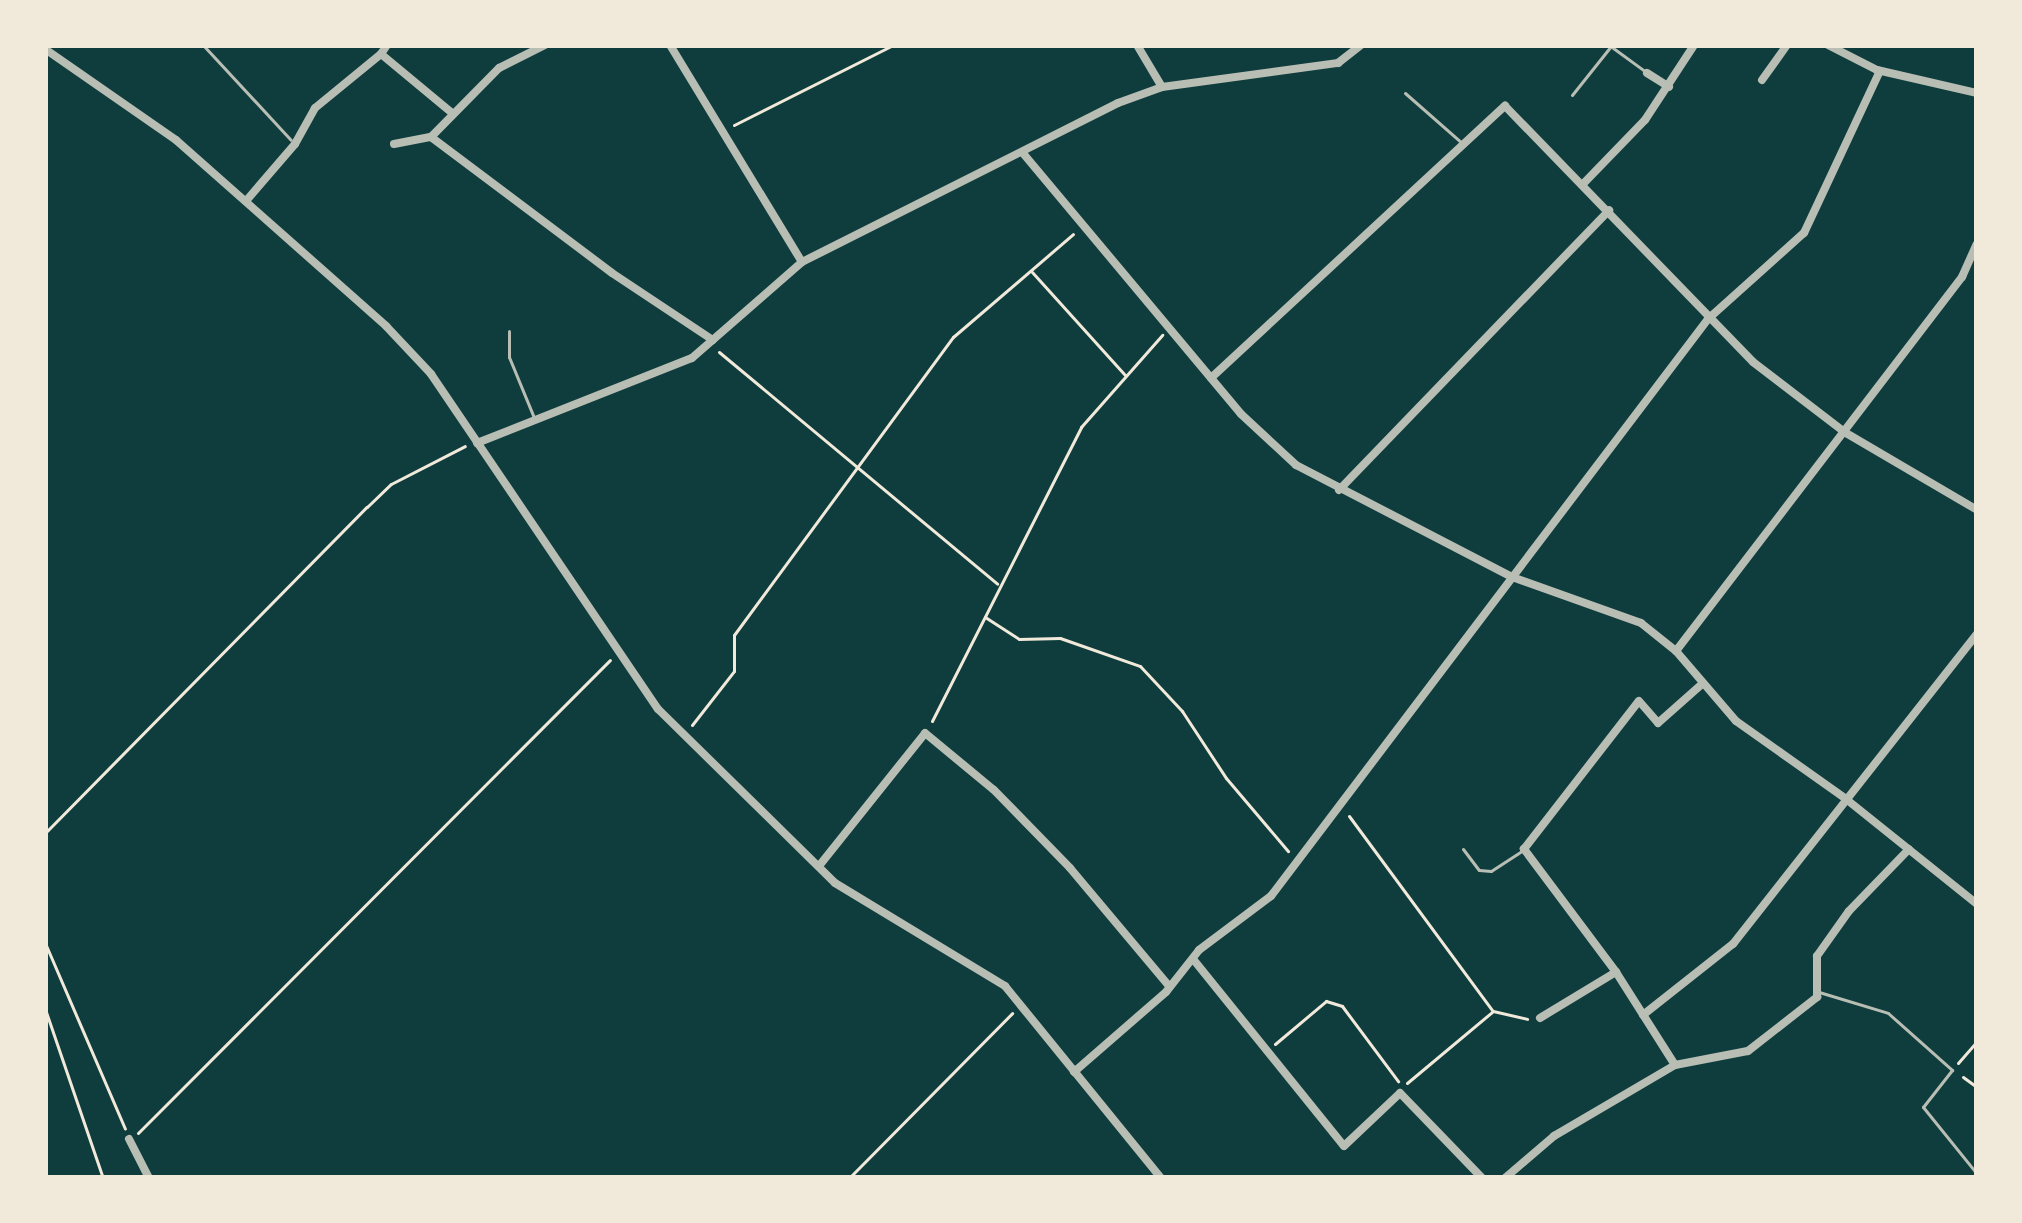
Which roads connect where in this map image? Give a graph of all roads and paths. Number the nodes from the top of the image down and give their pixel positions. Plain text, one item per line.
1 (202, 45) edge
2 (545, 45) edge
3 (670, 45) edge
4 (893, 45) edge
5 (1137, 45) edge
6 (1361, 45) edge
7 (1694, 45) edge
8 (1787, 45) edge
9 (1610, 46) edge
10 (1832, 46) edge
11 (45, 49) edge
12 (384, 49) edge
13 (1880, 71) junction
14 (1647, 73) joint
15 (1762, 80) dead end
16 (1162, 87) junction
17 (1669, 87) junction
18 (1405, 93) dead end
19 (1977, 93) edge
20 (1572, 95) dead end
21 (452, 112) junction
22 (722, 130) junction
23 (431, 137) junction
24 (295, 144) junction
25 (394, 144) dead end
26 (1464, 144) junction
27 (1022, 152) junction
28 (1583, 184) junction
29 (246, 201) junction
30 (1609, 210) junction
31 (1083, 225) junction
32 (1977, 244) edge
33 (802, 262) junction
34 (1030, 271) junction
35 (1708, 319) junction
36 (1169, 327) junction
37 (508, 331) dead end
38 (711, 342) junction
39 (1126, 375) junction
40 (1211, 378) junction
41 (535, 420) junction
42 (1846, 433) junction
43 (477, 443) junction
44 (857, 467) junction
45 (1338, 491) junction
46 (1977, 510) edge
47 (1512, 577) junction
48 (998, 586) junction
49 (983, 616) junction
50 (1977, 634) edge
51 (1676, 651) junction
52 (616, 653) junction
53 (1703, 683) junction
54 (926, 733) junction
55 (684, 735) junction
56 (1846, 799) junction
57 (1339, 806) junction
58 (45, 833) edge
59 (1463, 849) dead end
60 (1524, 849) junction
61 (1909, 849) junction
62 (1297, 862) junction
63 (819, 866) junction
64 (1977, 904) edge
65 (45, 943) edge
66 (1192, 959) junction
67 (1616, 972) junction
68 (1170, 987) junction
69 (1817, 991) junction
70 (1022, 1004) junction
71 (45, 1009) edge
72 (1493, 1011) junction
73 (1643, 1015) junction
74 (1540, 1018) joint
75 (1977, 1042) edge
76 (1264, 1052) junction
77 (1675, 1065) junction
78 (1952, 1070) junction
79 (1074, 1072) junction
80 (1977, 1087) edge
81 (1402, 1090) junction
82 (129, 1138) junction
83 (1977, 1174) edge
84 (103, 1178) edge
85 (149, 1178) edge
86 (849, 1178) edge
87 (1161, 1178) edge
88 (1482, 1178) edge
89 (1505, 1178) edge

1 - 24 lane
2 - 21 street
3 - 22 street
4 - 22 path
5 - 16 street
6 - 16 street
7 - 17 street
8 - 15 street
9 - 14 lane
9 - 20 lane
10 - 13 street
11 - 29 street
12 - 21 street
12 - 24 street
13 - 19 street
13 - 35 street
14 - 17 street
16 - 27 street
17 - 28 street
18 - 26 lane
21 - 23 street
22 - 33 street
23 - 25 street
23 - 38 street
24 - 29 street
26 - 28 street
26 - 40 street
27 - 31 street
27 - 33 street
28 - 30 street
29 - 43 street
30 - 35 street
30 - 45 street
31 - 34 path
31 - 36 street
32 - 42 street
33 - 38 street
34 - 39 path
34 - 44 path
35 - 42 street
35 - 47 street
36 - 39 path
36 - 40 street
37 - 41 lane
38 - 41 street
38 - 44 path
39 - 48 path
40 - 45 street
41 - 43 street
42 - 46 street
42 - 51 street
43 - 52 street
43 - 58 path
44 - 48 path
44 - 55 path
45 - 47 street
47 - 51 street
47 - 57 street
48 - 49 path
49 - 54 path
49 - 62 path
50 - 56 street
51 - 53 street
52 - 55 street
52 - 82 path
53 - 56 street
53 - 60 street
54 - 63 street
54 - 68 street
55 - 63 street
56 - 61 street
56 - 73 street
57 - 62 street
57 - 72 path
59 - 60 lane
60 - 67 street
61 - 64 street
61 - 69 street
62 - 66 street
63 - 70 street
65 - 82 path
66 - 68 street
66 - 76 street
67 - 73 street
67 - 74 street
68 - 79 street
69 - 77 street
69 - 78 lane
70 - 79 street
70 - 86 path
71 - 84 path
72 - 74 path
72 - 81 path
73 - 77 street
75 - 78 path
76 - 81 path
76 - 81 street
77 - 89 street
78 - 80 path
78 - 83 lane
79 - 87 street
81 - 88 street
82 - 85 street

